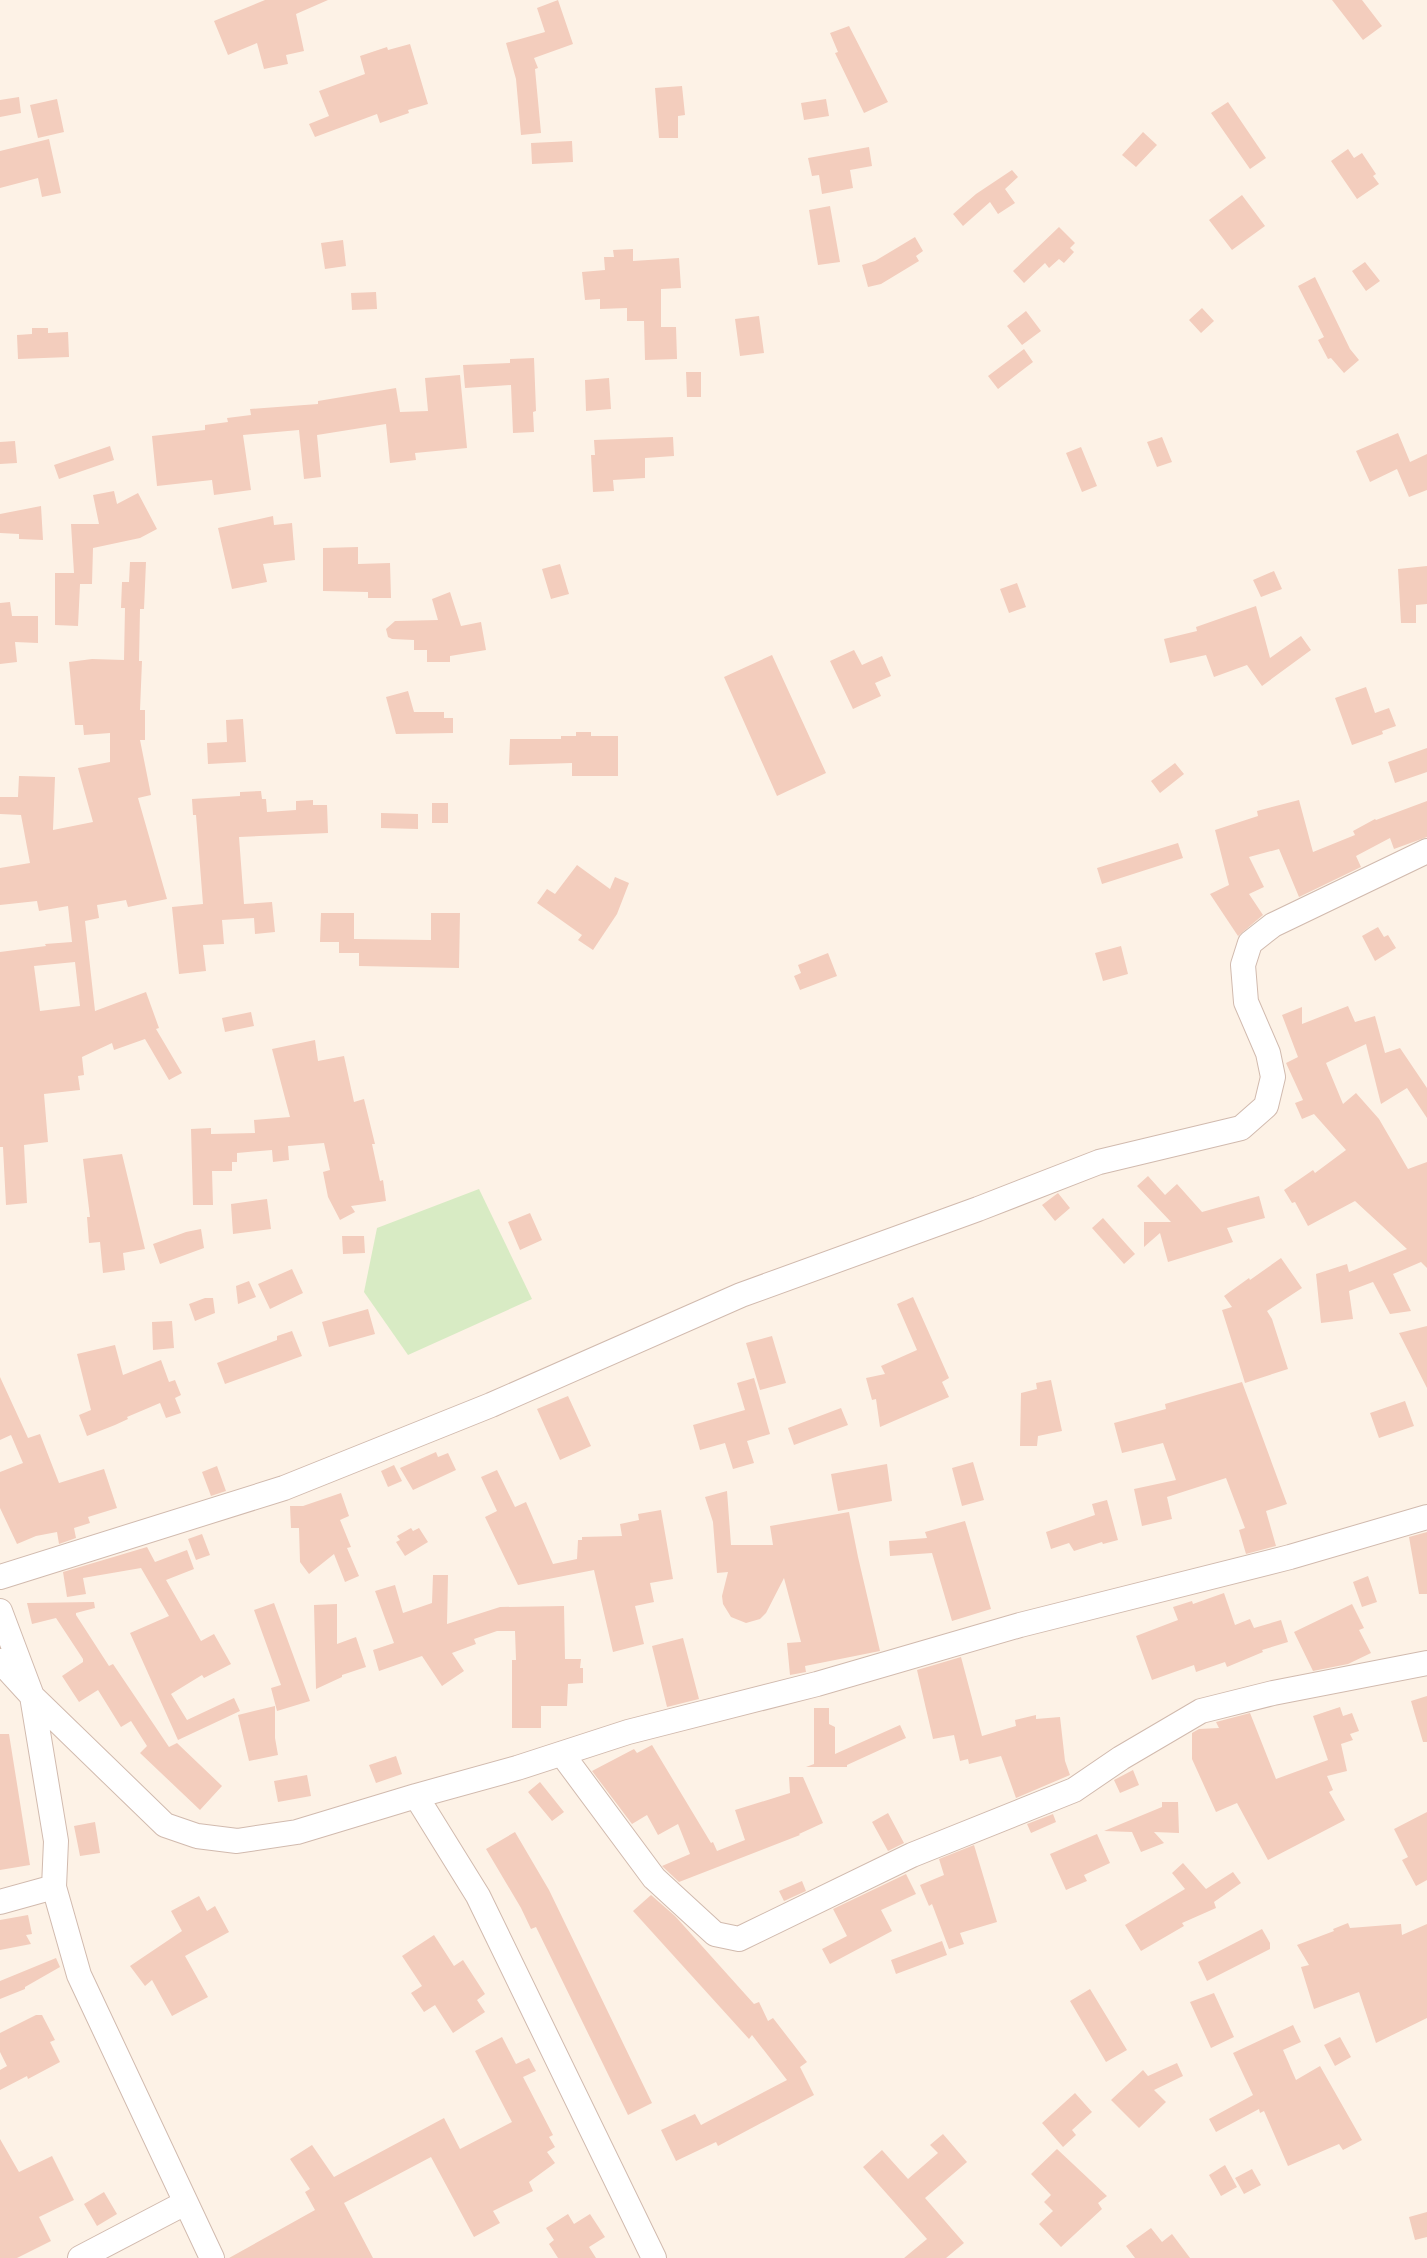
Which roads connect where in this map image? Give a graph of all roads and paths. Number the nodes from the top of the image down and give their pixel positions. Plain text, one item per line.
1 (1427, 851) edge
2 (1427, 1517) edge
3 (0, 1576) edge
4 (0, 1611) edge
5 (0, 1661) edge
6 (1427, 1664) edge
7 (32, 1696) junction
8 (562, 1754) junction
9 (416, 1796) junction
10 (54, 1887) junction
11 (0, 1902) edge
12 (185, 2203) junction
13 (80, 2258) edge
14 (212, 2258) edge
15 (654, 2258) edge

1 - 3 street
2 - 8 street
4 - 7 street
5 - 7 street
6 - 8 street
7 - 9 street
7 - 10 street
8 - 9 street
9 - 15 street
10 - 11 street
10 - 12 street
12 - 13 street
12 - 14 street

